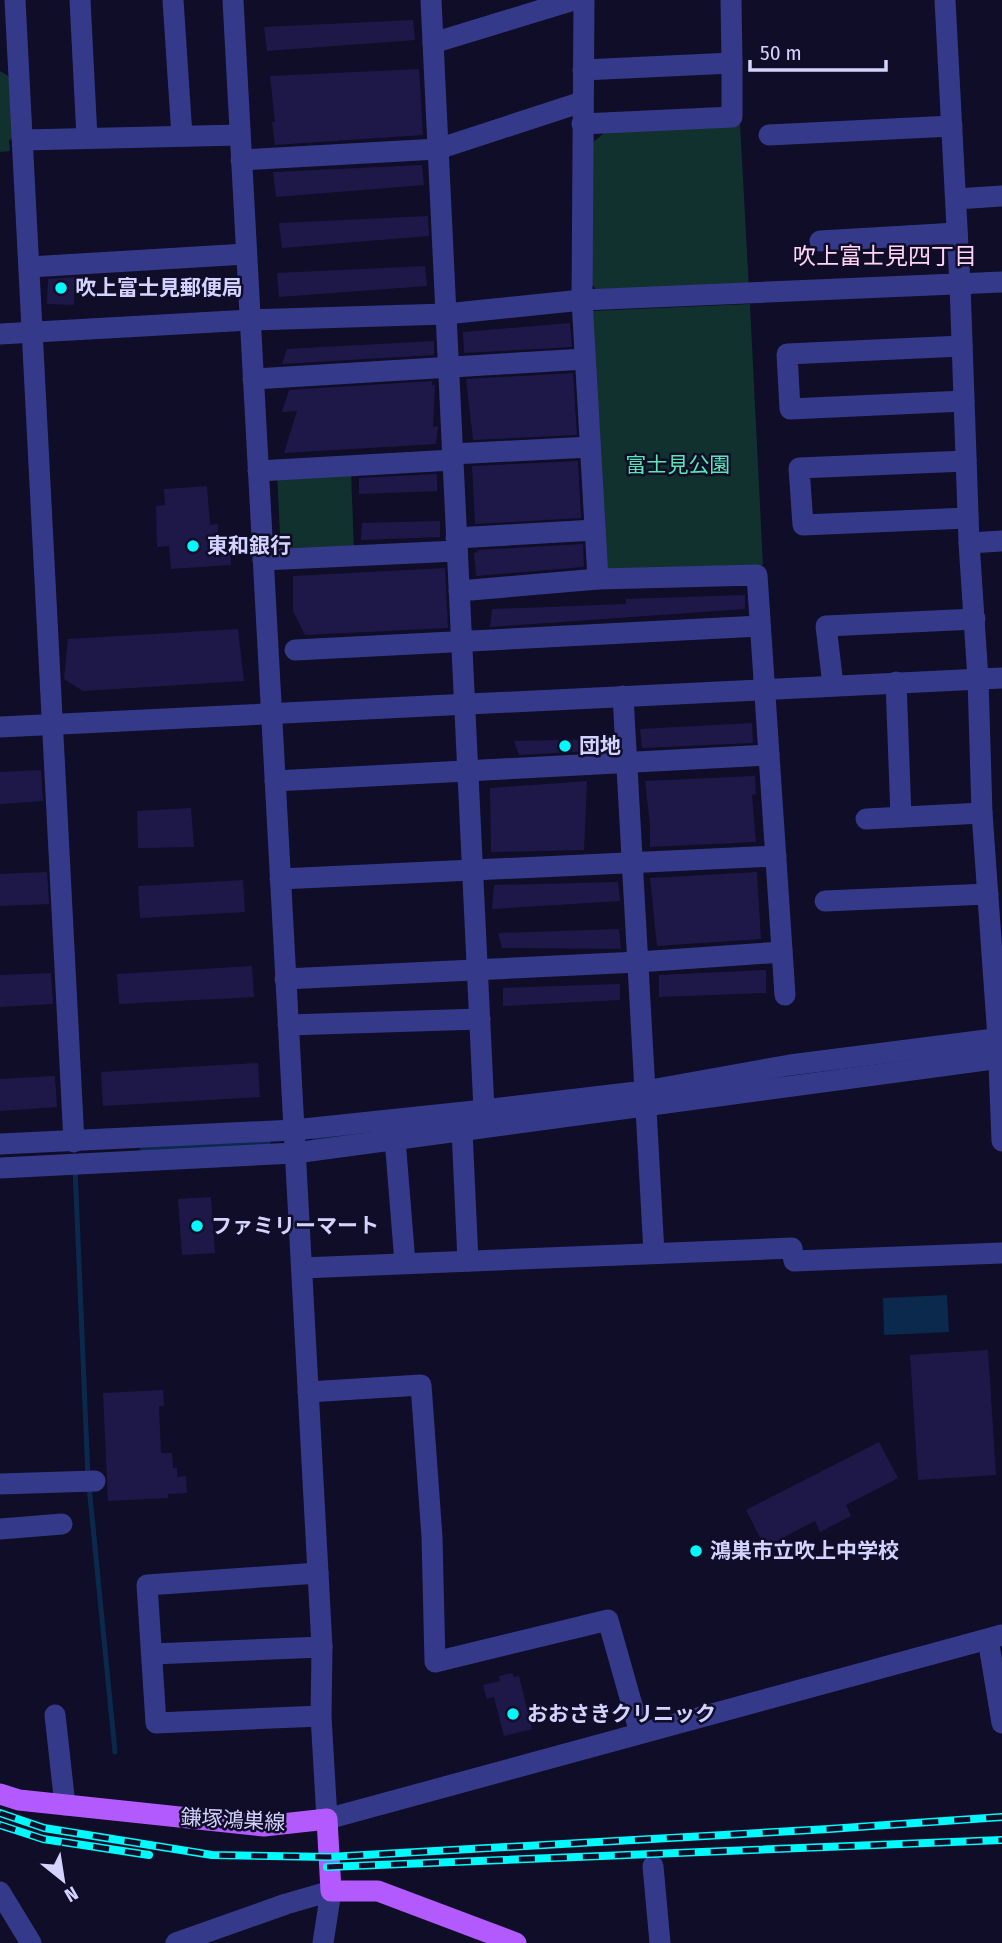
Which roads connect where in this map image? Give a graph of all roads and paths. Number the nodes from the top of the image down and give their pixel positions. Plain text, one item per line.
1 (15, 0) edge
2 (80, 0) edge
3 (173, 0) edge
4 (233, 0) edge
5 (430, 0) edge
6 (574, 0) edge
7 (584, 0) edge
8 (731, 0) edge
9 (945, 0) edge
10 (433, 43) junction
11 (9, 61) edge
12 (732, 63) junction
13 (583, 70) junction
14 (582, 113) junction
15 (952, 126) junction
16 (240, 135) junction
17 (769, 135) dead end
18 (182, 136) junction
19 (87, 138) junction
20 (23, 139) junction
21 (438, 149) junction
22 (241, 160) junction
23 (1002, 196) edge
24 (956, 200) junction
25 (957, 233) junction
26 (820, 241) dead end
27 (246, 254) junction
28 (29, 267) junction
29 (1002, 282) edge
30 (960, 284) junction
31 (582, 300) junction
32 (446, 314) junction
33 (250, 320) junction
34 (31, 332) junction
35 (0, 334) edge
36 (962, 346) junction
37 (585, 359) junction
38 (448, 368) junction
39 (253, 379) junction
40 (964, 401) junction
41 (590, 447) junction
42 (452, 457) junction
43 (966, 461) junction
44 (258, 471) junction
45 (968, 518) junction
46 (595, 530) junction
47 (1002, 541) edge
48 (969, 543) junction
49 (457, 544) junction
50 (263, 560) junction
51 (598, 579) junction
52 (459, 592) junction
53 (975, 619) junction
54 (760, 626) junction
55 (461, 641) junction
56 (295, 650) dead end
57 (1002, 678) edge
58 (978, 679) junction
59 (896, 682) junction
60 (832, 685) junction
61 (764, 689) junction
62 (623, 696) junction
63 (464, 704) junction
64 (272, 714) junction
65 (52, 724) junction
66 (0, 727) edge
67 (769, 755) junction
68 (626, 764) junction
69 (468, 769) junction
70 (275, 781) junction
71 (989, 806) edge
72 (901, 817) junction
73 (866, 819) dead end
74 (776, 856) junction
75 (632, 864) junction
76 (472, 869) junction
77 (280, 879) junction
78 (825, 901) dead end
79 (993, 903) edge
80 (782, 952) junction
81 (638, 962) junction
82 (477, 969) junction
83 (285, 979) junction
84 (998, 989) edge
85 (785, 995) dead end
86 (480, 1018) junction
87 (288, 1025) junction
88 (1000, 1048) edge
89 (645, 1099) junction
90 (484, 1110) junction
91 (294, 1130) junction
92 (462, 1130) junction
93 (395, 1139) junction
94 (1002, 1140) edge
95 (74, 1142) junction
96 (0, 1144) edge
97 (295, 1153) junction
98 (0, 1168) edge
99 (654, 1253) junction
100 (1002, 1254) edge
101 (468, 1261) junction
102 (405, 1264) junction
103 (302, 1268) junction
104 (308, 1391) junction
105 (94, 1481) dead end
106 (0, 1484) edge
107 (62, 1524) dead end
108 (0, 1529) edge
109 (318, 1573) junction
110 (995, 1637) edge
111 (322, 1647) junction
112 (152, 1654) junction
113 (55, 1715) dead end
114 (321, 1716) junction
115 (1002, 1723) edge
116 (640, 1733) junction
117 (0, 1794) edge
118 (65, 1805) junction
119 (327, 1819) junction
120 (653, 1866) dead end
121 (331, 1891) junction
122 (0, 1892) edge
123 (31, 1943) edge
124 (176, 1943) edge
125 (323, 1943) edge
126 (516, 1943) edge
127 (660, 1943) edge

1 - 11 street
2 - 19 street
3 - 18 street
4 - 16 street
5 - 10 street
6 - 10 street
7 - 13 street
8 - 12 street
9 - 15 street
10 - 21 street
11 - 20 street
12 - 13 street
12 - 14 street
13 - 14 street
14 - 21 street
14 - 31 street
15 - 17 street
15 - 24 street
16 - 18 street
16 - 22 street
18 - 19 street
19 - 20 street
20 - 28 street
21 - 22 street
21 - 32 street
22 - 27 street
23 - 24 street
24 - 25 street
25 - 26 street
25 - 30 street
27 - 28 street
27 - 33 street
28 - 34 street
29 - 30 street
30 - 31 street
30 - 36 street
31 - 32 street
31 - 37 street
32 - 33 street
32 - 38 street
33 - 34 street
33 - 39 street
34 - 35 street
34 - 65 street
36 - 40 street
36 - 40 street
37 - 38 street
37 - 41 street
38 - 39 street
38 - 42 street
39 - 44 street
40 - 43 street
41 - 42 street
41 - 46 street
42 - 44 street
42 - 49 street
43 - 45 street
43 - 45 street
44 - 50 street
45 - 48 street
46 - 49 street
46 - 51 street
47 - 48 street
48 - 53 street
49 - 50 street
49 - 52 street
50 - 64 street
51 - 52 street
51 - 54 street
52 - 55 street
53 - 58 street
53 - 60 street
54 - 55 street
54 - 61 street
55 - 56 street
55 - 63 street
57 - 58 street
58 - 59 street
58 - 71 street
59 - 60 street
59 - 72 street
60 - 61 street
61 - 62 street
61 - 67 street
62 - 63 street
62 - 68 street
63 - 64 street
63 - 69 street
64 - 65 street
64 - 70 street
65 - 66 street
65 - 95 street
67 - 68 street
67 - 74 street
68 - 69 street
68 - 75 street
69 - 70 street
69 - 76 street
70 - 77 street
71 - 72 street
71 - 79 street
72 - 73 street
74 - 75 street
74 - 80 street
75 - 76 street
75 - 81 street
76 - 77 street
76 - 82 street
77 - 83 street
78 - 79 street
79 - 84 street
80 - 81 street
80 - 85 street
81 - 82 street
81 - 89 street
82 - 83 street
82 - 86 street
83 - 87 street
84 - 88 street
86 - 87 street
86 - 90 street
87 - 91 street
88 - 89 street
88 - 94 street
89 - 90 street
89 - 92 street
89 - 99 street
90 - 91 street
91 - 95 street
91 - 97 street
92 - 93 street
92 - 101 street
93 - 97 street
93 - 102 street
95 - 96 street
97 - 98 street
97 - 103 street
99 - 100 street
99 - 101 street
101 - 102 street
102 - 103 street
103 - 104 street
104 - 109 street
104 - 116 street
105 - 106 street
107 - 108 street
109 - 111 street
109 - 112 street
110 - 115 street
110 - 116 street
111 - 112 street
111 - 114 street
112 - 114 street
113 - 118 street
114 - 119 street
116 - 119 street
117 - 118 main road, 鎌塚鴻巣線
118 - 119 main road, 鎌塚鴻巣線
119 - 121 main road
120 - 127 street
121 - 124 street
121 - 125 street
121 - 126 main road
122 - 123 street

